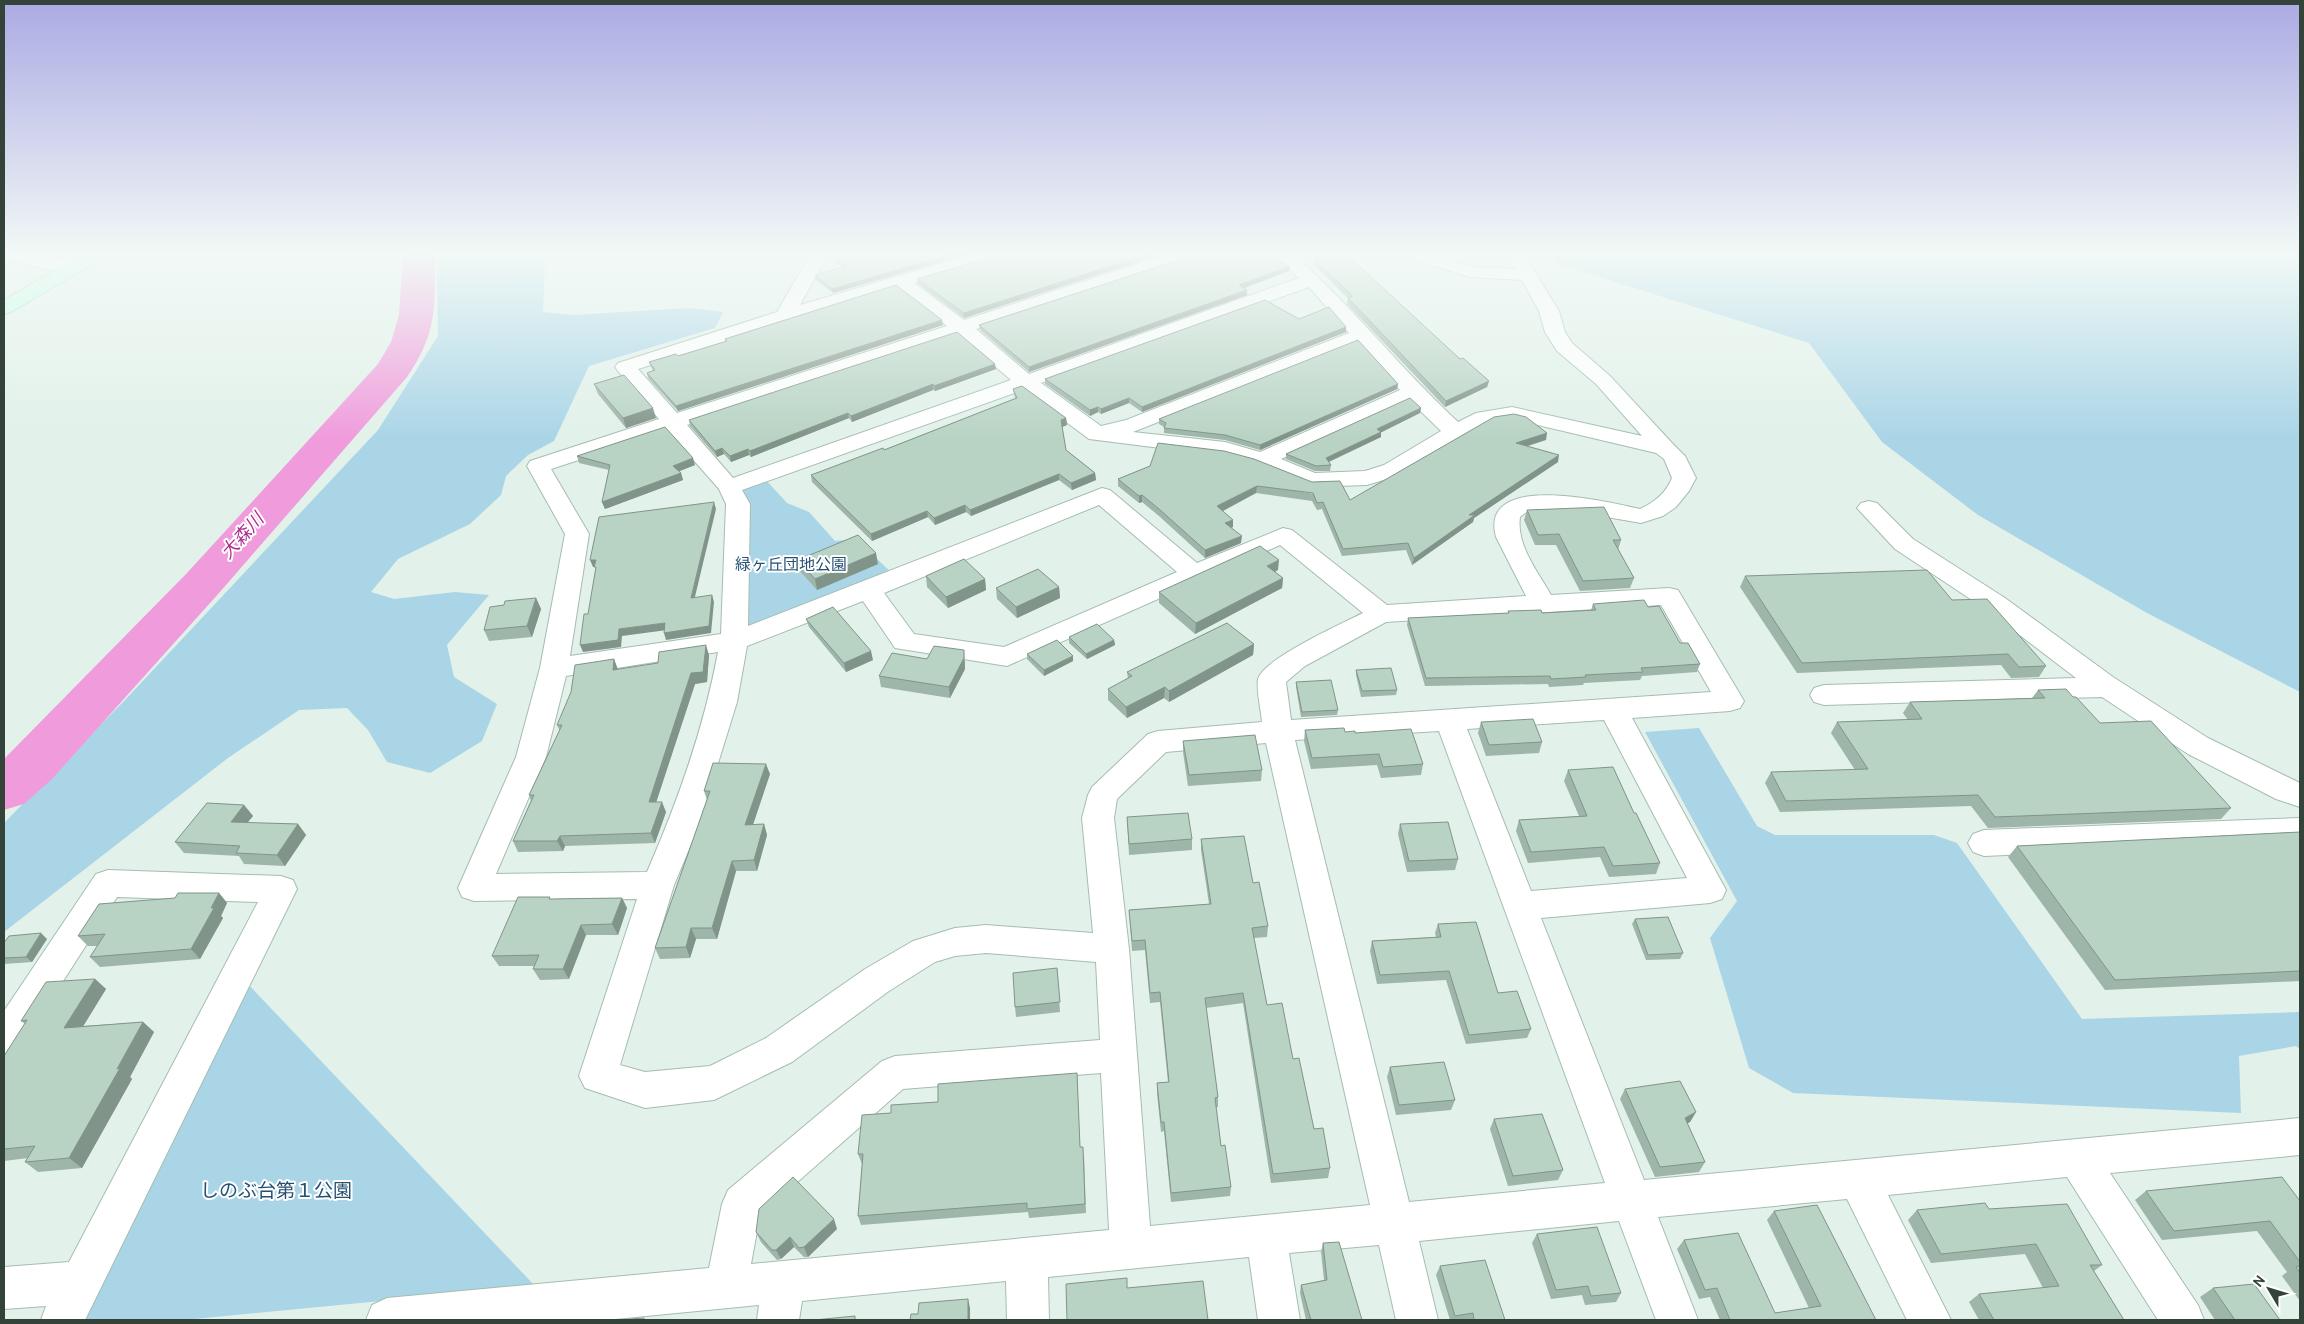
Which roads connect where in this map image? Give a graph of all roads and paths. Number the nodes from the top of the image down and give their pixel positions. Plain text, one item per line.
1 (788, 315) edge
2 (944, 315) edge
3 (1002, 315) edge
4 (1214, 315) edge
5 (1343, 315) edge
6 (1550, 315) edge
7 (784, 316) joint
8 (962, 328) junction
9 (1361, 335) junction
10 (1026, 382) junction
11 (1413, 392) junction
12 (670, 422) junction
13 (1455, 432) junction
14 (1097, 434) junction
15 (1664, 448) junction
16 (1262, 458) junction
17 (729, 487) junction
18 (1869, 508) dead end
19 (1193, 573) junction
20 (868, 590) junction
21 (1544, 605) junction
22 (1382, 614) junction
23 (734, 641) junction
24 (554, 668) junction
25 (2108, 687) junction
26 (1824, 695) dead end
27 (1613, 709) junction
28 (1450, 720) junction
29 (1278, 731) junction
30 (2300, 795) edge
31 (2300, 830) edge
32 (1984, 843) dead end
33 (658, 885) junction
34 (1520, 906) junction
35 (1112, 949) junction
36 (4, 1041) edge
37 (1119, 1055) junction
38 (2298, 1140) edge
39 (2077, 1158) junction
40 (1858, 1179) junction
41 (1632, 1200) junction
42 (1394, 1223) junction
43 (1266, 1236) junction
44 (1131, 1249) junction
45 (1027, 1258) junction
46 (81, 1282) junction
47 (4, 1288) edge
48 (726, 1288) junction
49 (781, 1301) edge
50 (538, 1313) edge
51 (62, 1320) edge
52 (387, 1320) edge
53 (1028, 1320) edge
54 (1279, 1320) edge
55 (1417, 1320) edge
56 (1678, 1320) edge
57 (1930, 1320) edge
58 (2183, 1320) edge

1 - 7 street
2 - 8 street
3 - 8 street
4 - 10 street
5 - 9 street
6 - 15 street
7 - 12 street
8 - 10 street
8 - 12 street
9 - 11 street
9 - 14 street
10 - 14 street
10 - 17 street
11 - 13 street
11 - 16 street
12 - 17 street
12 - 24 street
13 - 15 street
13 - 16 street
14 - 16 street
15 - 21 street
17 - 23 street
18 - 25 street
19 - 20 street
19 - 20 street
19 - 22 street
20 - 23 street
21 - 22 street
21 - 27 street
22 - 29 street
23 - 24 street
23 - 33 street
24 - 33 street
25 - 26 street
25 - 30 street
27 - 28 street
27 - 34 street
28 - 29 street
28 - 34 street
29 - 35 street
29 - 42 street
31 - 32 street
33 - 35 street
34 - 41 street
35 - 37 street
36 - 46 street
37 - 44 street
37 - 48 street
38 - 39 street
39 - 40 street
39 - 58 street
40 - 41 street
40 - 57 street
41 - 42 street
41 - 56 street
42 - 43 street
42 - 55 street
43 - 44 street
43 - 54 street
44 - 45 street
45 - 49 street
45 - 53 street
46 - 47 street
46 - 51 street
48 - 49 street
48 - 50 street
50 - 52 street

